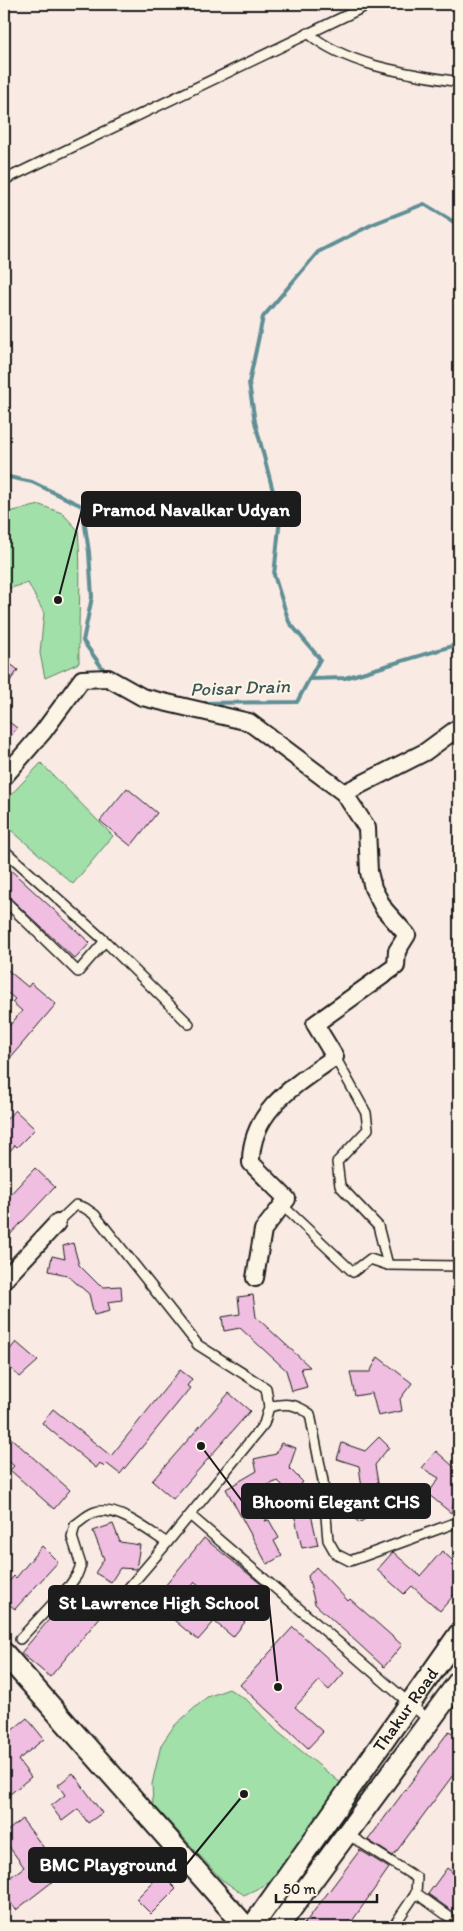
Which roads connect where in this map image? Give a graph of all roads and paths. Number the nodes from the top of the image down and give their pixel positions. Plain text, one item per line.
1 (370, 4) edge
2 (308, 33) junction
3 (459, 82) edge
4 (4, 180) edge
5 (459, 727) edge
6 (4, 777) edge
7 (344, 793) junction
8 (4, 850) edge
9 (4, 900) edge
10 (105, 941) junction
11 (189, 1024) dead end
12 (336, 1056) junction
13 (282, 1205) junction
14 (57, 1223) joint
15 (388, 1265) junction
16 (459, 1266) edge
17 (255, 1278) dead end
18 (4, 1280) edge
19 (269, 1407) junction
20 (191, 1516) junction
21 (452, 1524) dead end
22 (167, 1543) junction
23 (120, 1598) dead end
24 (459, 1634) edge
25 (20, 1639) dead end
26 (4, 1653) edge
27 (457, 1691) edge
28 (409, 1705) junction
29 (430, 1721) junction
30 (371, 1760) junction
31 (389, 1777) junction
32 (347, 1834) junction
33 (416, 1893) junction
34 (459, 1924) edge
35 (246, 1927) edge
36 (252, 1927) edge
37 (278, 1927) edge
38 (393, 1927) edge

1 - 2 lane
2 - 3 lane
2 - 4 lane
5 - 7 street
6 - 7 street
7 - 12 street
8 - 10 lane
9 - 10 lane
10 - 11 lane
12 - 13 street
12 - 15 lane
13 - 15 lane
13 - 17 street
14 - 18 street
14 - 19 lane
15 - 16 lane
19 - 20 lane
19 - 21 lane
20 - 22 lane
20 - 28 lane
22 - 23 lane
22 - 25 lane
24 - 28 street, Thakur Road
26 - 35 street
27 - 29 street, Thakur Road
28 - 29 lane
28 - 30 street, Thakur Road
29 - 31 street, Thakur Road
30 - 31 street, Thakur Road
30 - 36 street, Thakur Road
31 - 32 street, Thakur Road
32 - 33 lane
32 - 37 street, Thakur Road
33 - 34 lane
33 - 38 lane

